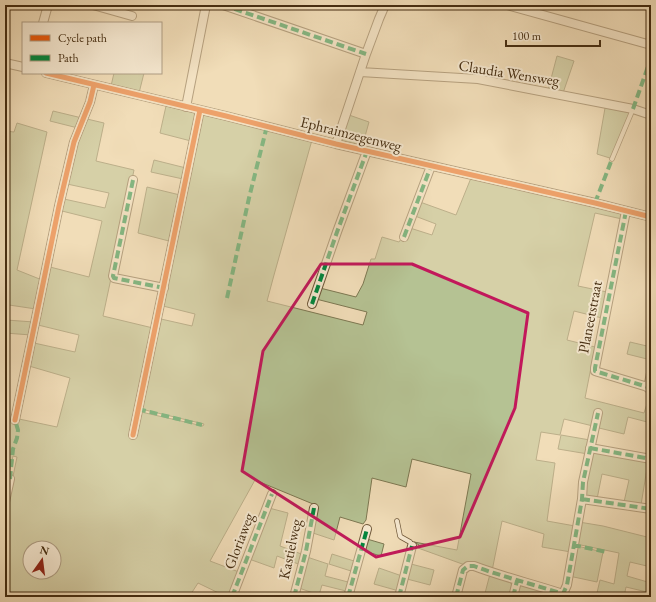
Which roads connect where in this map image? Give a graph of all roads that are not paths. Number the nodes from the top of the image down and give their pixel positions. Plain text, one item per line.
1 (48, 5) edge
2 (94, 5) edge
3 (206, 5) edge
4 (222, 5) edge
5 (385, 5) edge
6 (506, 5) edge
7 (132, 16) dead end
8 (43, 22) edge
9 (651, 45) edge
10 (366, 54) junction
11 (5, 63) edge
12 (22, 67) edge
13 (360, 72) junction
14 (50, 74) edge
15 (94, 85) junction
16 (186, 107) junction
17 (633, 109) junction
18 (200, 110) junction
19 (651, 115) edge
20 (336, 144) junction
21 (367, 151) junction
22 (612, 159) dead end
23 (432, 166) junction
24 (133, 180) dead end
25 (626, 211) junction
26 (651, 217) edge
27 (404, 237) dead end
28 (164, 288) junction
29 (312, 304) dead end
30 (651, 374) edge
31 (650, 388) edge
32 (598, 412) dead end
33 (15, 420) dead end
34 (133, 436) dead end
35 (590, 448) junction
36 (651, 459) edge
37 (10, 479) dead end
38 (272, 494) dead end
39 (582, 499) junction
40 (5, 502) edge
41 (314, 508) dead end
42 (651, 509) edge
43 (397, 521) dead end
44 (367, 529) dead end
45 (412, 546) joint
46 (517, 581) junction
47 (565, 596) edge
48 (232, 597) edge
49 (294, 597) edge
50 (348, 597) edge
51 (399, 597) edge
52 (456, 597) edge
53 (514, 597) edge

1 - 8 street
2 - 7 street
3 - 16 street
4 - 10 street
5 - 10 street
6 - 9 street
10 - 13 street
11 - 12 street
13 - 17 street, Claudia Wensweg
13 - 20 street
14 - 15 street, Ephraimzegenweg
15 - 16 street, Ephraimzegenweg
15 - 33 street
16 - 18 street, Ephraimzegenweg
17 - 19 street, Claudia Wensweg
17 - 22 lane
18 - 20 street, Ephraimzegenweg
18 - 28 street
20 - 21 street, Ephraimzegenweg
21 - 23 street, Ephraimzegenweg
21 - 29 street
23 - 25 street, Ephraimzegenweg
23 - 27 street
24 - 28 street
25 - 26 street, Ephraimzegenweg
25 - 31 street, Planeetstraat
28 - 34 street
30 - 31 street
32 - 35 street
35 - 36 street
35 - 39 street
37 - 40 street
38 - 48 street, Gloriaweg
39 - 42 street
39 - 47 street
41 - 49 street, Kastielweg
43 - 45 lane
44 - 50 street
45 - 51 street
46 - 47 street
46 - 52 street
46 - 53 street

